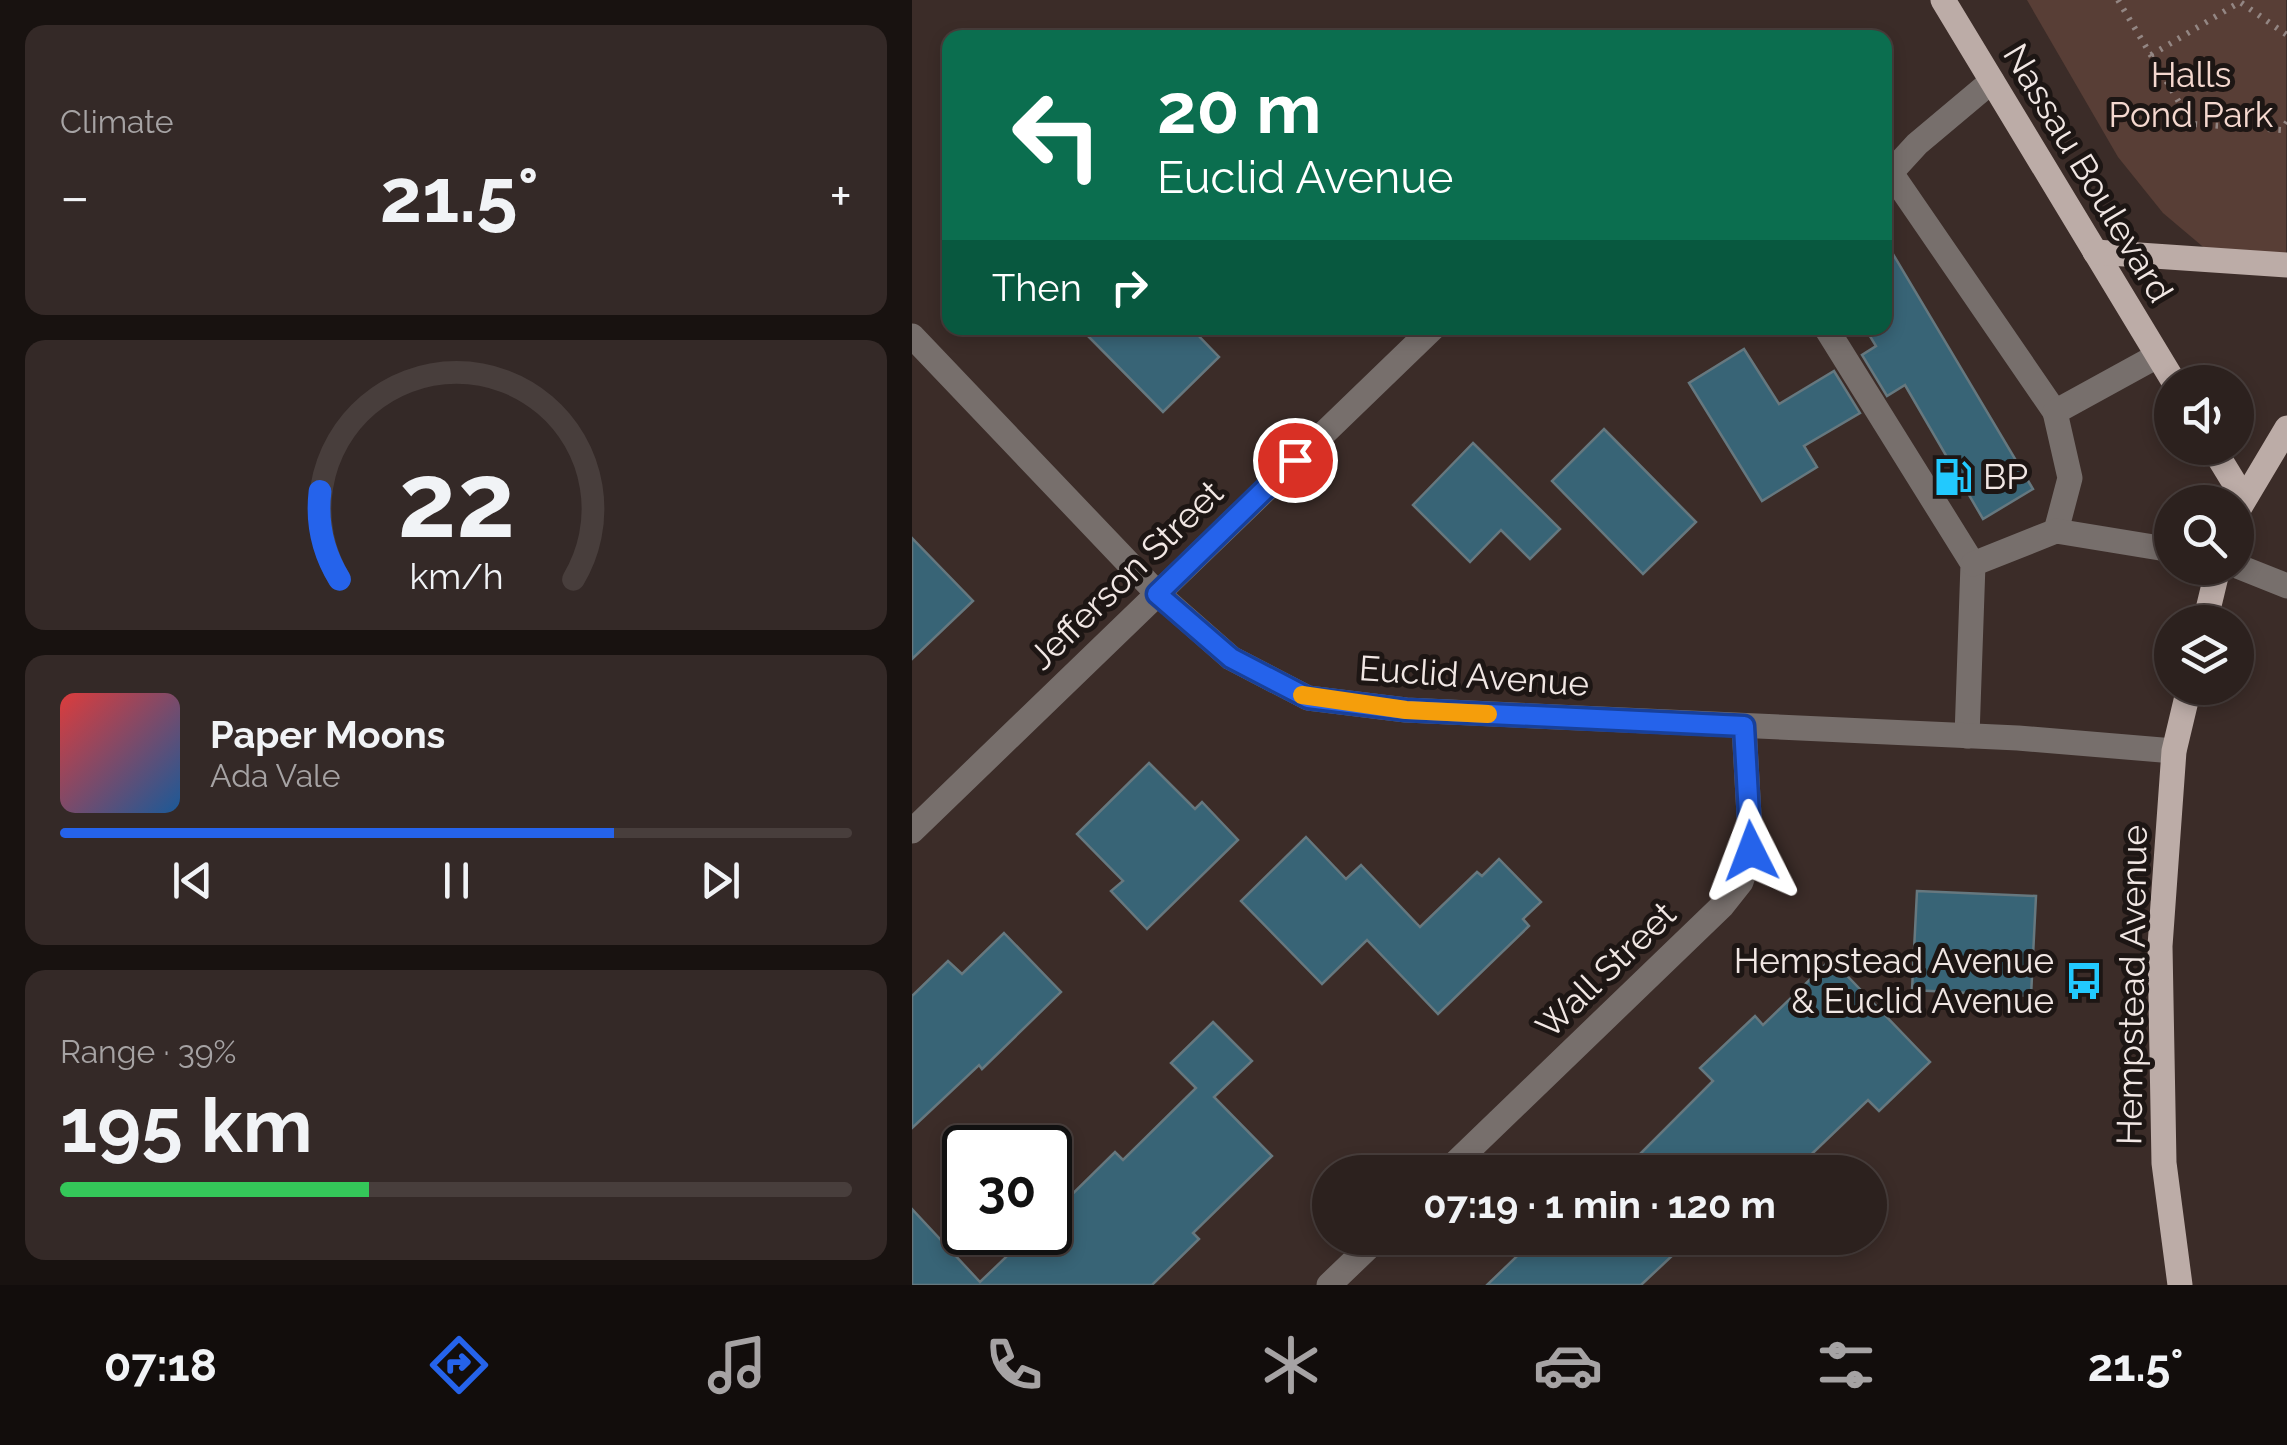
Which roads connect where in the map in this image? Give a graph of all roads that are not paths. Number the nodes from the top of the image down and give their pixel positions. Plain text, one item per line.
1 (1943, 0) edge
2 (1992, 81) junction
3 (1892, 172) edge
4 (1892, 183) edge
5 (2095, 252) junction
6 (2286, 266) edge
7 (1425, 335) edge
8 (1830, 335) edge
9 (912, 336) edge
10 (2157, 356) junction
11 (2163, 365) edge
12 (2055, 412) junction
13 (2286, 428) edge
14 (2252, 485) edge
15 (2056, 531) junction
16 (2154, 547) edge
17 (1973, 564) junction
18 (2254, 573) edge
19 (2286, 586) edge
20 (1157, 594) junction
21 (2185, 705) edge
22 (1744, 726) junction
23 (1967, 736) junction
24 (2174, 751) junction
25 (912, 830) edge
26 (1464, 1155) edge
27 (1360, 1255) edge
28 (1329, 1285) edge
29 (2180, 1285) edge

1 - 2 main road, Nassau Boulevard
2 - 3 street
2 - 5 main road, Nassau Boulevard
4 - 12 street
5 - 6 main road
5 - 10 main road, Nassau Boulevard
7 - 20 street, Jefferson Street
8 - 17 street
9 - 20 street, Euclid Avenue
10 - 11 main road, Nassau Boulevard
10 - 12 street
12 - 15 street
13 - 14 main road
15 - 16 street
15 - 17 street
17 - 23 street
18 - 19 street
20 - 22 street, Euclid Avenue
20 - 25 street, Jefferson Street
21 - 24 main road, Hempstead Avenue
22 - 23 street, Euclid Avenue
22 - 26 street, Wall Street
23 - 24 street, Euclid Avenue
24 - 29 main road, Hempstead Avenue
27 - 28 street

